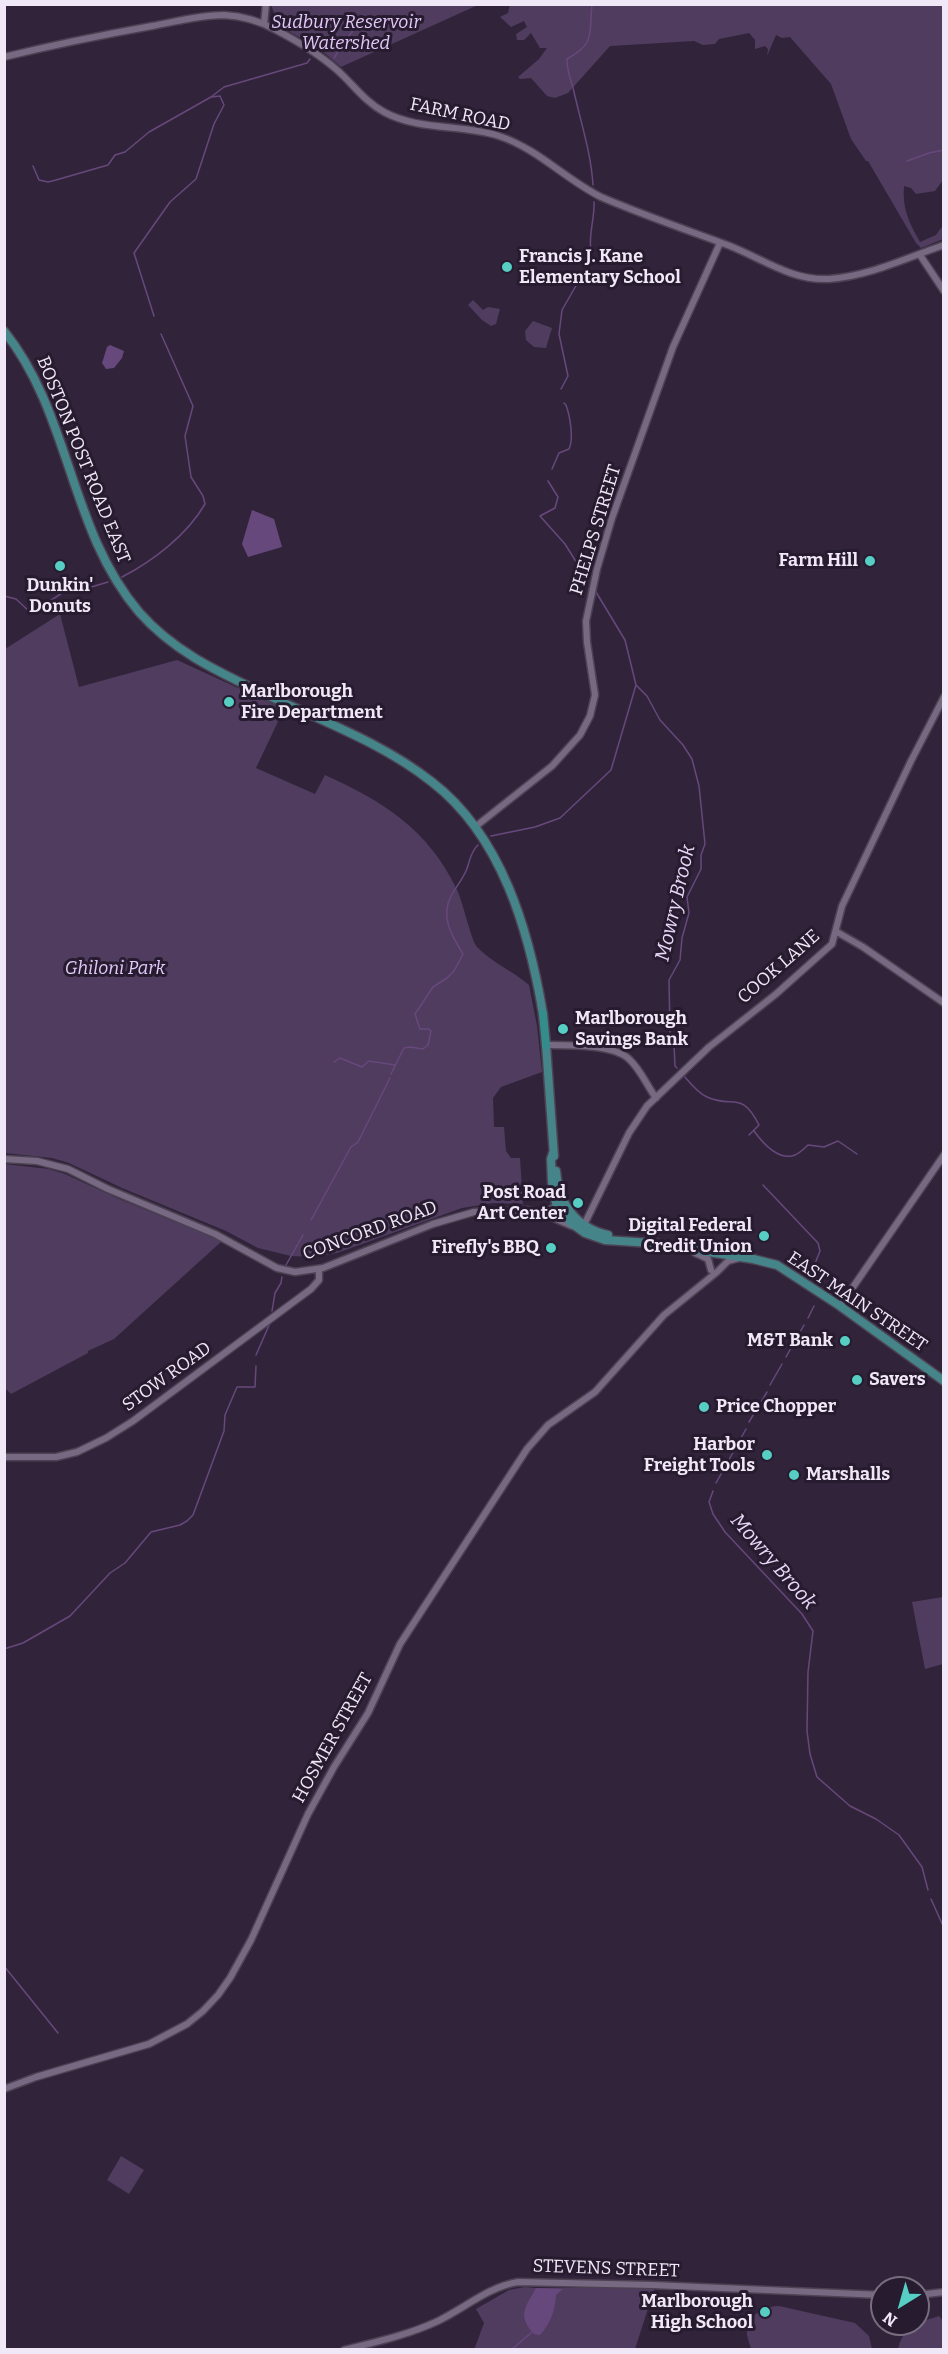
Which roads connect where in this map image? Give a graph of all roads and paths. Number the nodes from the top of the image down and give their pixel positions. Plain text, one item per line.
1 (266, 4) edge
2 (264, 24) junction
3 (4, 57) edge
4 (720, 243) junction
5 (944, 245) edge
6 (920, 255) junction
7 (944, 291) edge
8 (4, 331) edge
9 (944, 697) edge
10 (475, 827) junction
11 (837, 932) junction
12 (944, 1003) edge
13 (543, 1014) joint
14 (546, 1045) junction
15 (656, 1098) junction
16 (944, 1155) edge
17 (4, 1159) edge
18 (563, 1208) junction
19 (542, 1213) junction
20 (551, 1217) junction
21 (584, 1229) junction
22 (687, 1249) junction
23 (720, 1254) junction
24 (743, 1258) junction
25 (319, 1269) junction
26 (714, 1271) junction
27 (840, 1306) junction
28 (944, 1381) edge
29 (4, 1457) edge
30 (4, 2089) edge
31 (870, 2294) edge
32 (344, 2349) edge

1 - 2 street
2 - 3 street, FARM ROAD
2 - 4 street, FARM ROAD
4 - 6 street, FARM ROAD
4 - 10 street, PHELPS STREET
5 - 6 street, FARM ROAD
6 - 7 street
8 - 10 main road, BOSTON POST ROAD EAST
9 - 11 street, COOK LANE
10 - 13 main road, BOSTON POST ROAD EAST
11 - 12 street
11 - 15 street, COOK LANE
13 - 14 highway, BOSTON POST ROAD EAST
14 - 15 street
14 - 18 main road, BOSTON POST ROAD EAST
15 - 21 street, COOK LANE
16 - 27 street
17 - 25 street, CONCORD ROAD
18 - 19 street
18 - 20 street
18 - 21 main road
19 - 20 street, CONCORD ROAD
19 - 25 street, CONCORD ROAD
20 - 21 street, CONCORD ROAD
21 - 22 main road, EAST MAIN STREET
22 - 23 main road, EAST MAIN STREET
22 - 26 street
23 - 24 main road, EAST MAIN STREET
23 - 26 street, HOSMER STREET
24 - 26 street, HOSMER STREET
24 - 27 main road, EAST MAIN STREET
25 - 29 street, STOW ROAD
26 - 30 street, HOSMER STREET
27 - 28 main road, EAST MAIN STREET
31 - 32 street, STEVENS STREET

